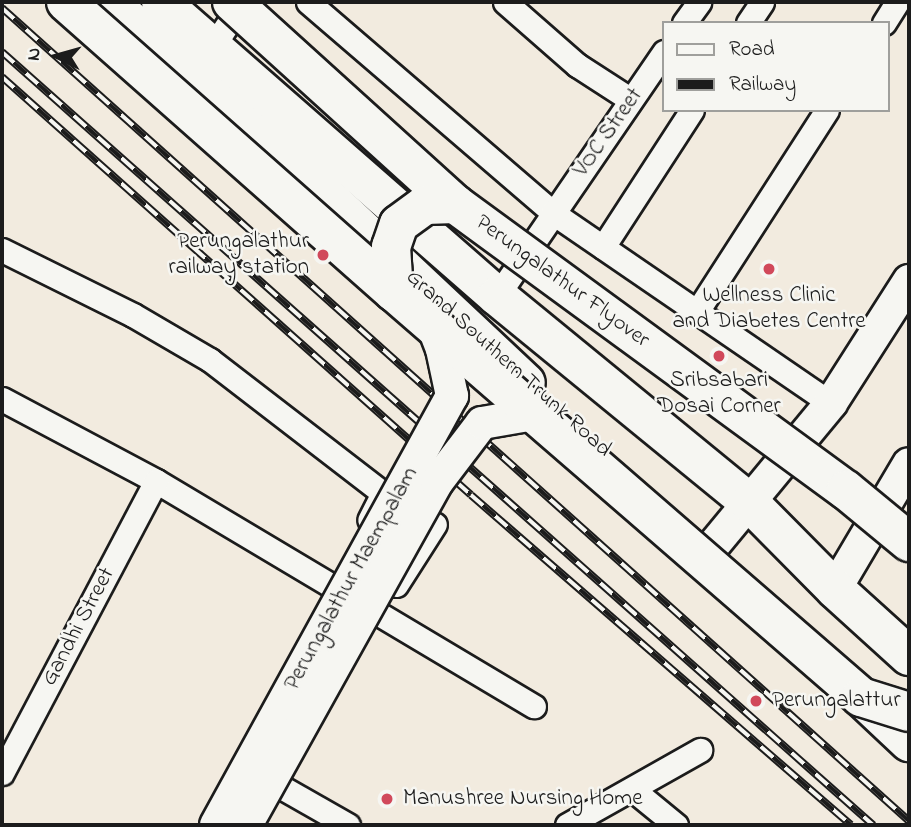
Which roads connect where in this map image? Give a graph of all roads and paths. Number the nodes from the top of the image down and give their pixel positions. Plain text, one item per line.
1 (66, 2) edge
2 (109, 2) edge
3 (162, 2) edge
4 (232, 2) edge
5 (242, 2) edge
6 (308, 2) edge
7 (505, 2) edge
8 (699, 2) edge
9 (762, 2) edge
10 (897, 2) edge
11 (685, 21) edge
12 (749, 21) edge
13 (885, 21) edge
14 (212, 48) junction
15 (662, 55) edge
16 (631, 100) junction
17 (691, 112) edge
18 (826, 112) edge
19 (455, 204) junction
20 (553, 213) junction
21 (603, 247) junction
22 (2, 250) edge
23 (909, 281) edge
24 (394, 292) junction
25 (497, 296) junction
26 (698, 310) junction
27 (433, 326) junction
28 (2, 400) edge
29 (831, 402) junction
30 (534, 414) junction
31 (909, 464) edge
32 (156, 481) junction
33 (750, 503) junction
34 (435, 524) dead end
35 (909, 542) edge
36 (712, 547) junction
37 (335, 588) junction
38 (835, 589) junction
39 (378, 613) junction
40 (909, 656) edge
41 (861, 697) junction
42 (534, 706) dead end
43 (909, 712) edge
44 (909, 723) edge
45 (909, 742) edge
46 (700, 750) dead end
47 (2, 773) edge
48 (281, 787) junction
49 (632, 789) junction
50 (211, 825) edge
51 (216, 825) edge
52 (246, 825) edge
53 (260, 825) edge
54 (348, 825) edge
55 (567, 825) edge
56 (676, 825) edge

1 - 24 highway, bridge
2 - 36 highway, Grand Southern Trunk Road
3 - 14 highway, Grand Southern Trunk Road
4 - 19 highway, Perungalathur Flyover, bridge
5 - 14 street
6 - 20 street
7 - 16 street
8 - 11 street
9 - 12 street
10 - 13 street
14 - 25 highway, Grand Southern Trunk Road
15 - 16 street, VOC Street
16 - 20 street, VOC Street
17 - 21 street
18 - 26 street
19 - 24 highway, bridge
19 - 35 highway, Perungalathur Flyover, bridge
20 - 21 street
20 - 25 street, VOC Street
21 - 26 street
22 - 37 street
23 - 29 main road
24 - 27 highway, bridge
25 - 33 highway, Grand Southern Trunk Road
26 - 29 street
27 - 30 highway, bridge
27 - 51 main road, Perungalathur Maempalam, bridge
28 - 32 street
29 - 33 main road
30 - 41 highway, bridge
30 - 52 main road, Perungalathur Maempalam, bridge
31 - 38 main road
32 - 37 street
32 - 47 street, Gandhi Street
33 - 36 main road
33 - 38 highway, Grand Southern Trunk Road
34 - 39 street
36 - 44 highway, Grand Southern Trunk Road
37 - 39 street
37 - 50 street
38 - 40 highway, Grand Southern Trunk Road
39 - 42 street
39 - 48 street
41 - 43 highway, bridge
41 - 45 highway
46 - 49 street
48 - 53 street
48 - 54 street
49 - 55 street
49 - 56 street

